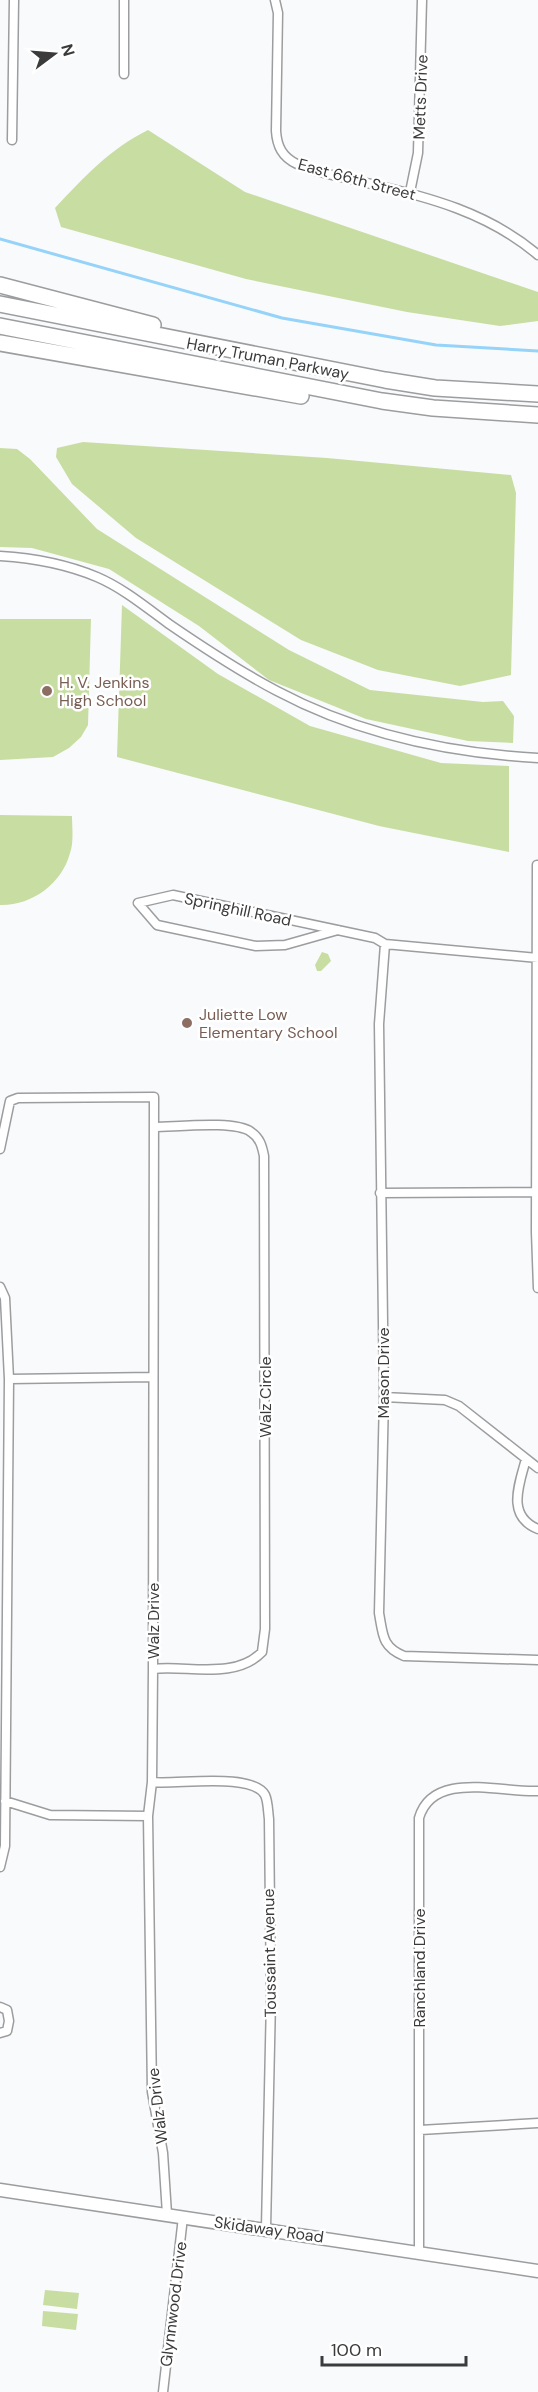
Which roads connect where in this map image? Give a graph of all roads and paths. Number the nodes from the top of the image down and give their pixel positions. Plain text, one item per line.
1 (14, 0) edge
2 (124, 0) edge
3 (274, 0) edge
4 (422, 0) edge
5 (124, 74) dead end
6 (12, 140) dead end
7 (410, 192) junction
8 (538, 255) edge
9 (0, 285) edge
10 (0, 304) edge
11 (0, 326) edge
12 (0, 343) edge
13 (256, 356) junction
14 (538, 394) edge
15 (486, 413) junction
16 (538, 415) edge
17 (0, 556) edge
18 (538, 758) edge
19 (537, 865) edge
20 (338, 930) junction
21 (385, 944) junction
22 (537, 958) edge
23 (154, 1127) junction
24 (0, 1149) edge
25 (537, 1192) edge
26 (380, 1193) junction
27 (0, 1287) edge
28 (538, 1288) edge
29 (153, 1377) junction
30 (9, 1379) junction
31 (384, 1397) junction
32 (526, 1459) junction
33 (538, 1468) edge
34 (538, 1529) edge
35 (538, 1660) edge
36 (153, 1669) junction
37 (3, 1740) edge
38 (152, 1782) junction
39 (538, 1791) edge
40 (5, 1801) junction
41 (148, 1816) junction
42 (0, 1867) edge
43 (0, 2007) edge
44 (0, 2033) edge
45 (538, 2123) edge
46 (420, 2130) junction
47 (0, 2190) edge
48 (167, 2214) junction
49 (183, 2217) junction
50 (266, 2229) junction
51 (419, 2252) junction
52 (538, 2271) edge
53 (163, 2392) edge

1 - 6 street
2 - 5 street
3 - 7 street, East 66th Street
4 - 7 street, Metts Drive
7 - 8 street, East 66th Street
9 - 13 highway
10 - 13 highway, Harry Truman Parkway
11 - 15 highway, Harry Truman Parkway
12 - 15 highway
13 - 14 highway, Harry Truman Parkway
15 - 16 highway, Harry Truman Parkway
17 - 18 street
19 - 22 street
20 - 20 street, Springhill Road
20 - 21 street, Springhill Road
21 - 22 street, Springhill Road
21 - 26 street, Mason Drive
22 - 25 street
23 - 24 street, Walz Drive
23 - 29 street, Walz Drive
23 - 36 street, Walz Circle
25 - 26 street
25 - 28 street
26 - 31 street, Mason Drive
27 - 30 street
29 - 30 street
29 - 36 street, Walz Drive
30 - 37 street
31 - 32 street
31 - 35 street, Mason Drive
32 - 33 street
32 - 34 street
36 - 38 street, Walz Drive
37 - 40 street
38 - 41 street, Walz Drive
38 - 50 street, Toussaint Avenue
39 - 46 street, Ranchland Drive
40 - 41 street
40 - 42 street
41 - 48 street, Walz Drive
43 - 44 street
45 - 46 street
46 - 51 street, Ranchland Drive
47 - 48 main road, Skidaway Road
48 - 49 main road, Skidaway Road
49 - 50 main road, Skidaway Road
49 - 53 street, Glynnwood Drive
50 - 51 main road, Skidaway Road
51 - 52 main road, Skidaway Road

